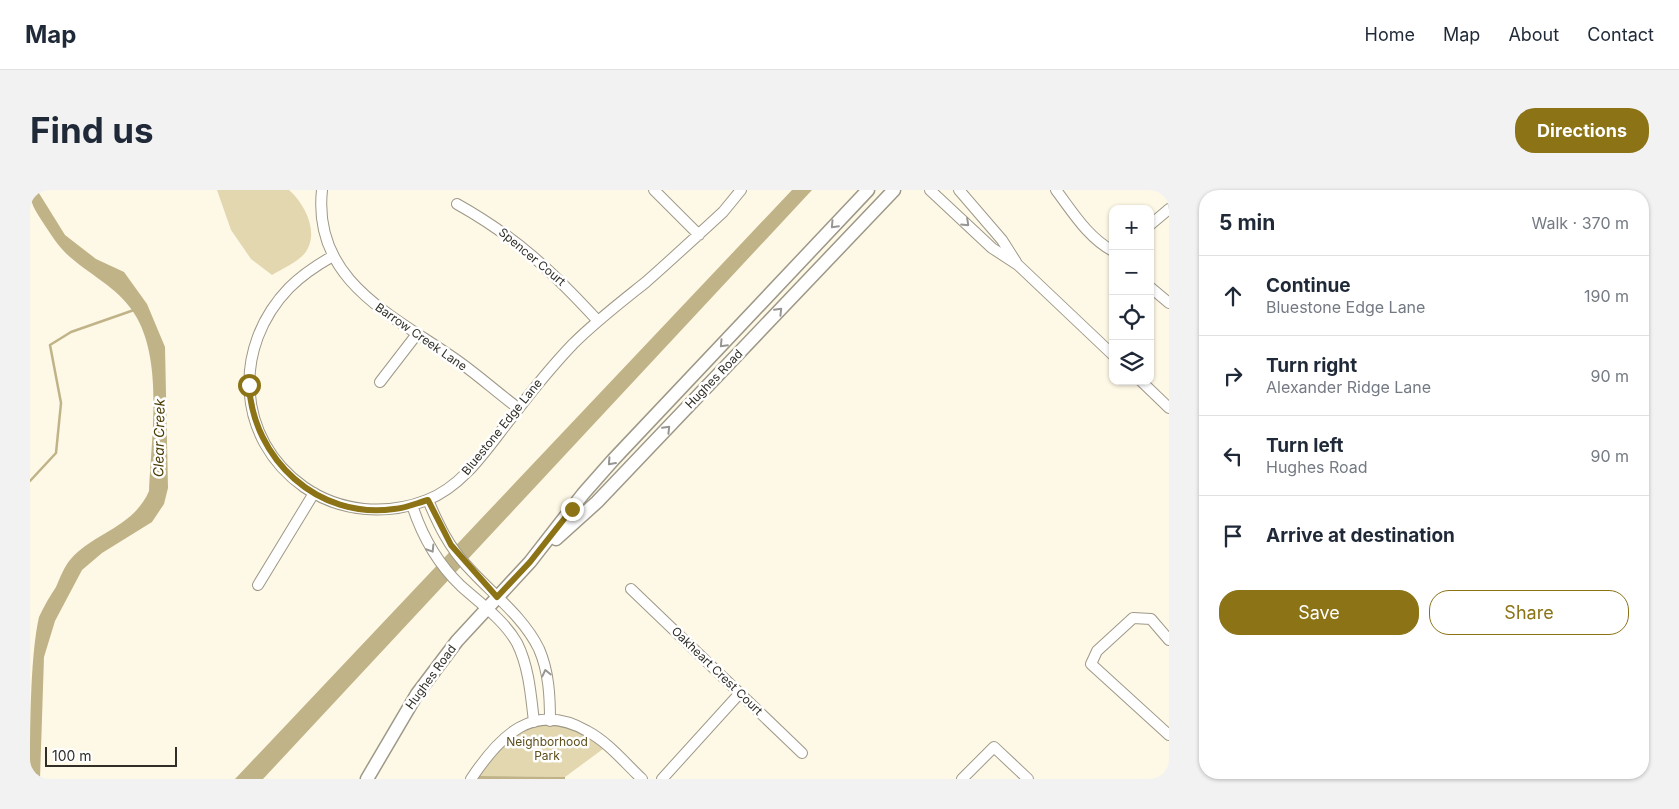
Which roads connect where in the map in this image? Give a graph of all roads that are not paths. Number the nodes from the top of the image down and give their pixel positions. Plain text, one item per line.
1 (322, 190) edge
2 (654, 190) edge
3 (741, 190) edge
4 (868, 190) edge
5 (894, 190) edge
6 (930, 190) edge
7 (959, 190) edge
8 (1056, 190) edge
9 (457, 204) dead end
10 (1169, 209) edge
11 (1154, 222) edge
12 (699, 235) junction
13 (1111, 250) edge
14 (333, 256) junction
15 (1018, 265) junction
16 (1154, 290) edge
17 (1169, 303) edge
18 (598, 321) junction
19 (417, 334) junction
20 (1109, 351) edge
21 (380, 382) dead end
22 (1146, 385) edge
23 (1167, 401) edge
24 (518, 408) junction
25 (314, 493) junction
26 (428, 500) junction
27 (412, 505) junction
28 (530, 562) junction
29 (258, 585) dead end
30 (631, 589) dead end
31 (497, 597) junction
32 (487, 609) junction
33 (1169, 640) edge
34 (740, 693) junction
35 (542, 721) junction
36 (1169, 735) edge
37 (802, 754) dead end
38 (367, 779) edge
39 (471, 779) edge
40 (642, 779) edge
41 (662, 779) edge
42 (962, 779) edge
43 (1028, 779) edge

1 - 14 street, Barrow Creek Lane
2 - 12 street
3 - 12 street, Bluestone Edge Lane
4 -> 28 main road, Hughes Road
28 -> 5 main road, Hughes Road
6 -> 15 street
7 - 15 street
8 - 13 street
9 - 18 street, Spencer Court
10 - 11 street
12 - 18 street, Bluestone Edge Lane
14 - 19 street, Barrow Creek Lane
14 - 25 street, Bluestone Edge Lane
15 - 20 street
16 - 17 street
18 - 24 street, Bluestone Edge Lane
19 - 21 street
19 - 24 street, Barrow Creek Lane
22 - 23 street
24 - 26 street, Bluestone Edge Lane
25 - 27 street, Bluestone Edge Lane
25 - 29 street
26 - 27 street, Bluestone Edge Lane
26 - 31 street
27 -> 32 street
28 - 31 main road, Hughes Road
30 - 34 street, Oakheart Crest Court
31 - 32 main road, Hughes Road
35 -> 31 street
32 - 35 street
32 - 38 main road, Hughes Road
33 - 36 street
34 - 37 street, Oakheart Crest Court
34 - 41 street
35 - 39 street
35 - 40 street
42 - 43 street

